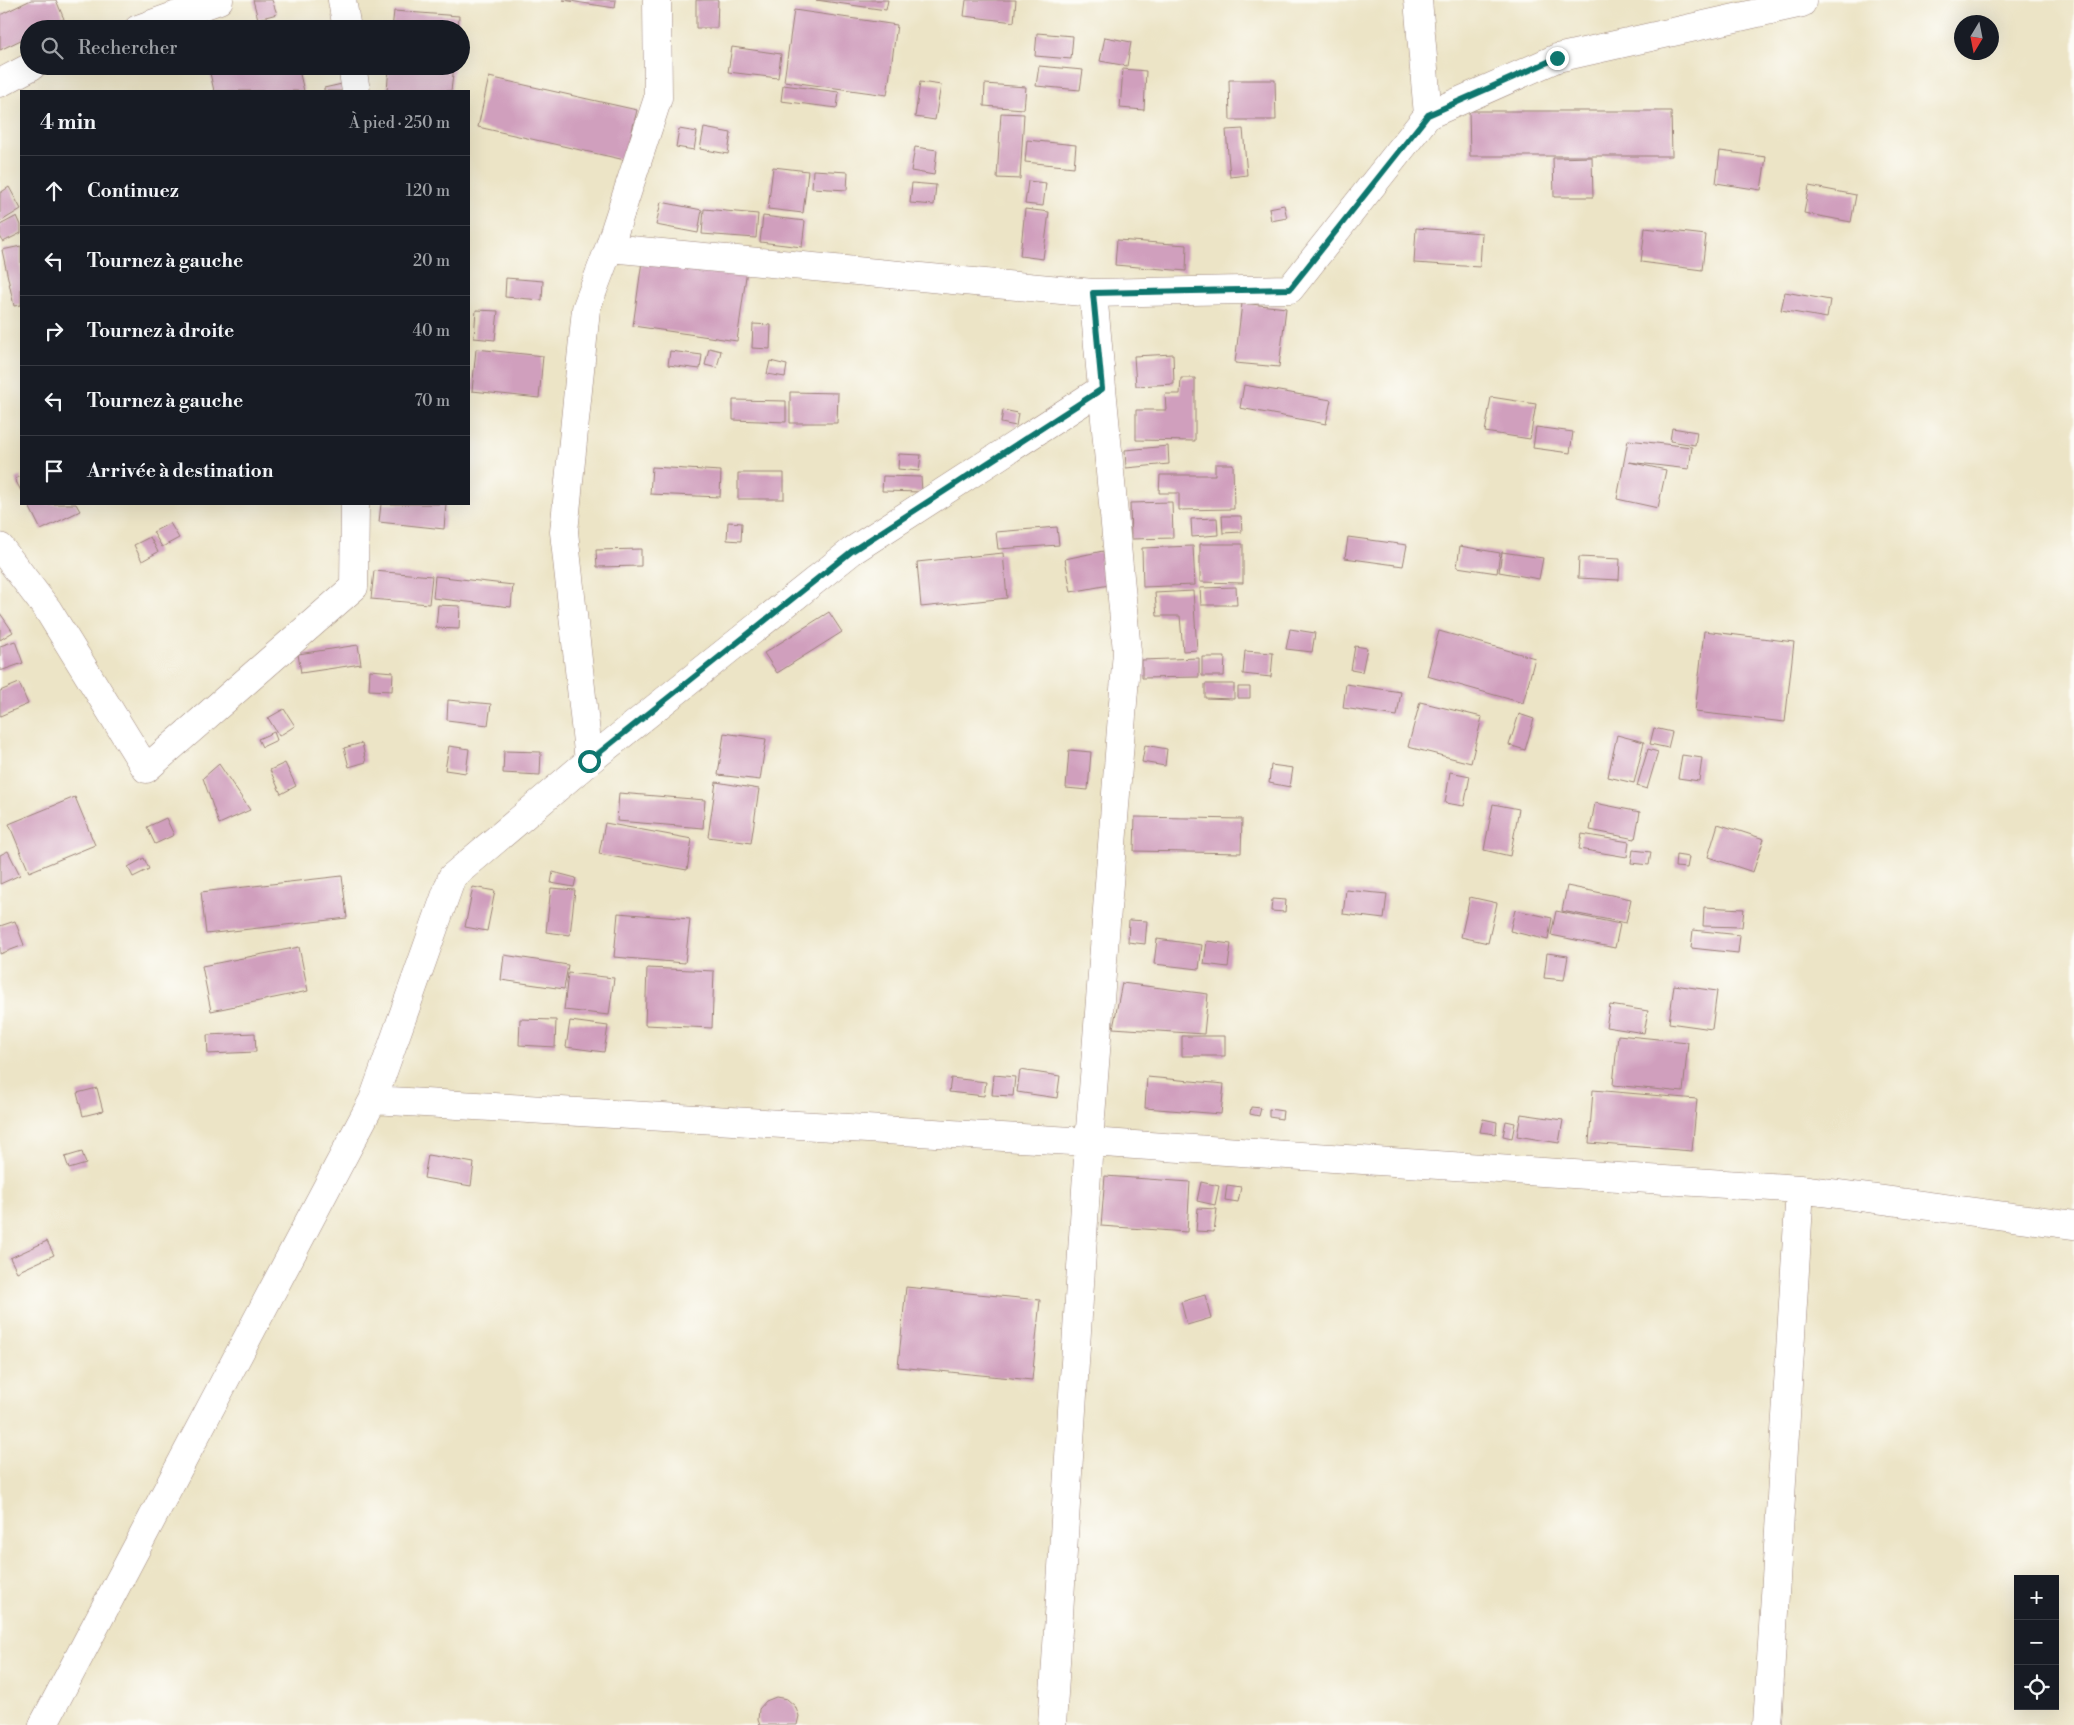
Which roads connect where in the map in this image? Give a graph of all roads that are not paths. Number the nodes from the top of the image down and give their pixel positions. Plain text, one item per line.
1 (219, 0) edge
2 (342, 0) edge
3 (657, 0) edge
4 (1418, 0) edge
5 (1805, 1) edge
6 (163, 20) edge
7 (345, 20) edge
8 (20, 72) edge
9 (353, 75) edge
10 (0, 83) edge
11 (356, 90) edge
12 (1428, 115) junction
13 (609, 248) junction
14 (1093, 293) junction
15 (1102, 389) junction
16 (355, 505) edge
17 (0, 547) edge
18 (589, 761) junction
19 (374, 1100) junction
20 (1089, 1142) junction
21 (1800, 1189) junction
22 (2073, 1219) edge
23 (43, 1725) edge
24 (1052, 1725) edge
25 (1767, 1725) edge

1 - 6 street
2 - 7 street
3 - 13 street
4 - 12 street
5 - 12 street
8 - 10 street
9 - 11 street
12 - 14 street
13 - 14 street
13 - 18 street
14 - 15 street
15 - 18 street
15 - 20 street
16 - 17 street
18 - 19 street
19 - 20 street
19 - 23 street
20 - 21 street
20 - 24 street
21 - 22 street
21 - 25 street

